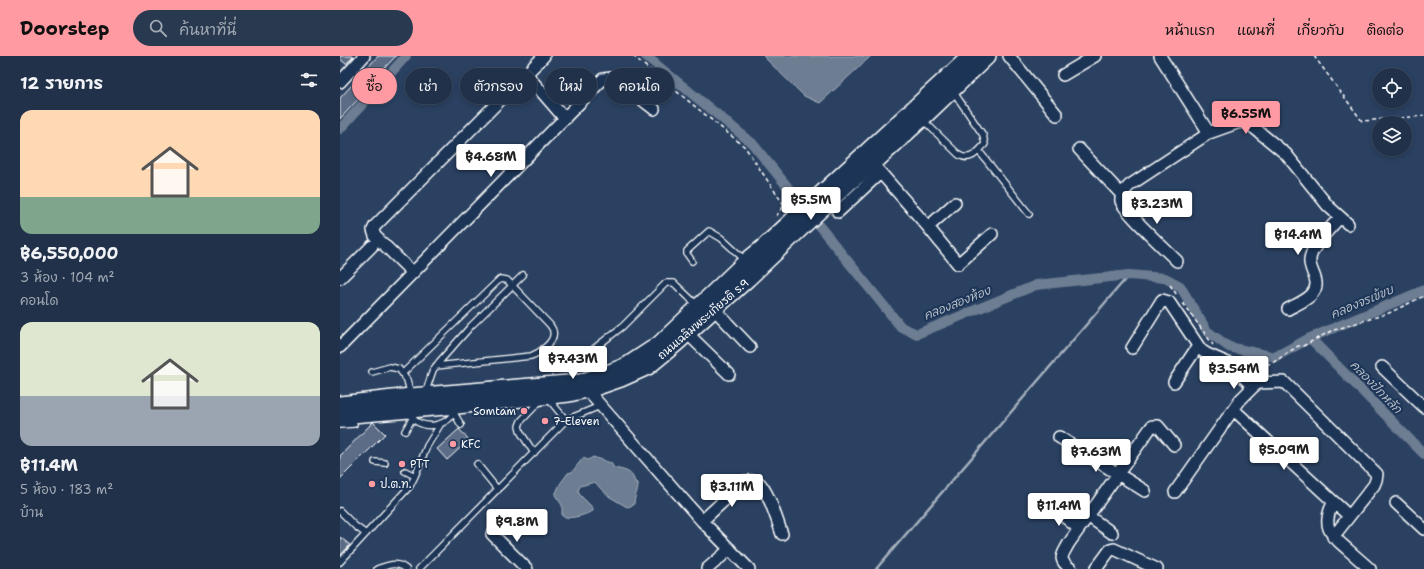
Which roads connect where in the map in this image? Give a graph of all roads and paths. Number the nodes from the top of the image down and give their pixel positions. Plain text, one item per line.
1 (364, 56) edge
2 (544, 56) edge
3 (633, 56) edge
4 (970, 56) edge
5 (988, 56) edge
6 (1009, 56) edge
7 (1095, 56) edge
8 (1160, 56) edge
9 (1314, 56) edge
10 (533, 68) edge
11 (1063, 76) dead end
12 (342, 77) edge
13 (949, 85) junction
14 (537, 87) edge
15 (498, 104) edge
16 (654, 109) dead end
17 (917, 115) junction
18 (1057, 115) dead end
19 (1424, 116) edge
20 (565, 119) junction
21 (1209, 133) junction
22 (1079, 149) dead end
23 (979, 151) junction
24 (876, 168) junction
25 (846, 178) junction
26 (1122, 200) junction
27 (955, 203) dead end
28 (838, 212) dead end
29 (1029, 214) dead end
30 (775, 218) dead end
31 (928, 227) junction
32 (992, 234) dead end
33 (372, 246) dead end
34 (767, 252) junction
35 (692, 261) dead end
36 (746, 261) junction
37 (1177, 261) dead end
38 (413, 273) junction
39 (523, 275) dead end
40 (340, 278) edge
41 (1170, 285) dead end
42 (512, 286) junction
43 (1424, 296) edge
44 (699, 306) junction
45 (714, 309) junction
46 (1288, 309) dead end
47 (687, 333) junction
48 (1198, 346) junction
49 (1213, 346) dead end
50 (340, 347) edge
51 (750, 347) dead end
52 (1132, 348) dead end
53 (591, 351) dead end
54 (1239, 358) dead end
55 (436, 366) junction
56 (1382, 368) dead end
57 (372, 372) dead end
58 (403, 373) junction
59 (729, 374) dead end
60 (1174, 382) dead end
61 (583, 386) junction
62 (1253, 386) junction
63 (340, 404) edge
64 (414, 405) junction
65 (600, 406) junction
66 (1424, 407) edge
67 (456, 410) junction
68 (1234, 410) junction
69 (340, 416) edge
70 (566, 420) junction
71 (354, 424) dead end
72 (440, 424) junction
73 (340, 425) edge
74 (461, 425) dead end
75 (405, 431) dead end
76 (1059, 437) dead end
77 (1174, 445) dead end
78 (427, 446) junction
79 (432, 450) dead end
80 (534, 453) junction
81 (375, 462) dead end
82 (385, 463) dead end
83 (477, 464) dead end
84 (405, 471) dead end
85 (1118, 473) junction
86 (415, 476) junction
87 (498, 490) junction
88 (1145, 491) dead end
89 (1175, 492) dead end
90 (1333, 503) junction
91 (1396, 503) dead end
92 (1054, 508) dead end
93 (340, 511) edge
94 (1088, 516) junction
95 (1349, 516) junction
96 (702, 521) junction
97 (1078, 529) junction
98 (1424, 529) edge
99 (366, 534) junction
100 (492, 534) dead end
101 (782, 534) dead end
102 (1112, 534) dead end
103 (1333, 537) junction
104 (730, 549) junction
105 (340, 562) edge
106 (744, 567) edge
107 (377, 569) edge
108 (406, 569) edge
109 (419, 569) edge
110 (527, 569) edge
111 (707, 569) edge
112 (1071, 569) edge
113 (1096, 569) edge
114 (1157, 569) edge
115 (1370, 569) edge

1 - 12 street
2 - 10 street
3 - 30 path
4 - 13 main road, ถนนเฉลิมพระเกียรติ ร.9
5 - 13 main road, ถนนเฉลิมพระเกียรติ ร.9
6 - 18 street
7 - 11 street
8 - 21 street
9 - 19 path
13 - 17 main road, ถนนเฉลิมพระเกียรติ ร.9
13 - 23 lane
14 - 20 street
15 - 38 street
16 - 20 street
17 - 23 lane
17 - 24 main road, ถนนเฉลิมพระเกียรติ ร.9
17 - 25 main road, ถนนเฉลิมพระเกียรติ ร.9
20 - 38 street
21 - 26 street
21 - 46 street
22 - 26 street
23 - 29 lane
24 - 25 main road, ถนนเฉลิมพระเกียรติ ร.9
24 - 28 street
24 - 31 street
25 - 34 main road, ถนนเฉลิมพระเกียรติ ร.9
26 - 37 street
27 - 31 street
31 - 32 street
33 - 40 street
34 - 36 main road, ถนนเฉลิมพระเกียรติ ร.9
34 - 45 main road, ถนนเฉลิมพระเกียรติ ร.9
35 - 36 lane
36 - 44 main road, ถนนเฉลิมพระเกียรติ ร.9
38 - 50 street
39 - 42 lane
41 - 49 path
42 - 55 lane
42 - 55 lane
42 - 58 lane
43 - 54 path
44 - 53 lane
44 - 61 main road, ถนนเฉลิมพระเกียรติ ร.9
45 - 47 main road, ถนนเฉลิมพระเกียรติ ร.9
45 - 51 street
47 - 59 street
47 - 61 main road, ถนนเฉลิมพระเกียรติ ร.9
48 - 52 street
48 - 60 street
48 - 62 street
55 - 64 lane
56 - 66 street
57 - 58 lane
58 - 64 lane
61 - 64 main road, ถนนเฉลิมพระเกียรติ ร.9
61 - 65 street
61 - 67 main road, ถนนเฉลิมพระเกียรติ ร.9
62 - 68 street
62 - 95 street
63 - 64 main road, ถนนเฉลิมพระเกียรติ ร.9
64 - 67 main road, ถนนเฉลิมพระเกียรติ ร.9
64 - 69 main road, ถนนเฉลิมพระเกียรติ ร.9
64 - 72 lane
64 - 75 lane
65 - 70 lane
65 - 96 street
67 - 72 lane
67 - 74 lane
68 - 89 street
68 - 90 street
70 - 80 lane
70 - 80 lane
71 - 73 lane
72 - 78 lane
76 - 85 street
77 - 85 street
78 - 79 lane
78 - 86 lane
80 - 87 lane
81 - 82 lane
83 - 87 lane
84 - 86 lane
85 - 88 street
85 - 94 street
86 - 99 lane
87 - 109 lane
90 - 95 street
90 - 103 street
91 - 98 street
92 - 97 street
93 - 99 lane
94 - 97 street
94 - 102 street
95 - 103 street
96 - 101 street
96 - 104 street
97 - 112 street
99 - 105 lane
100 - 110 street
103 - 115 street
104 - 106 street
104 - 111 street
107 - 108 lane
113 - 114 street

